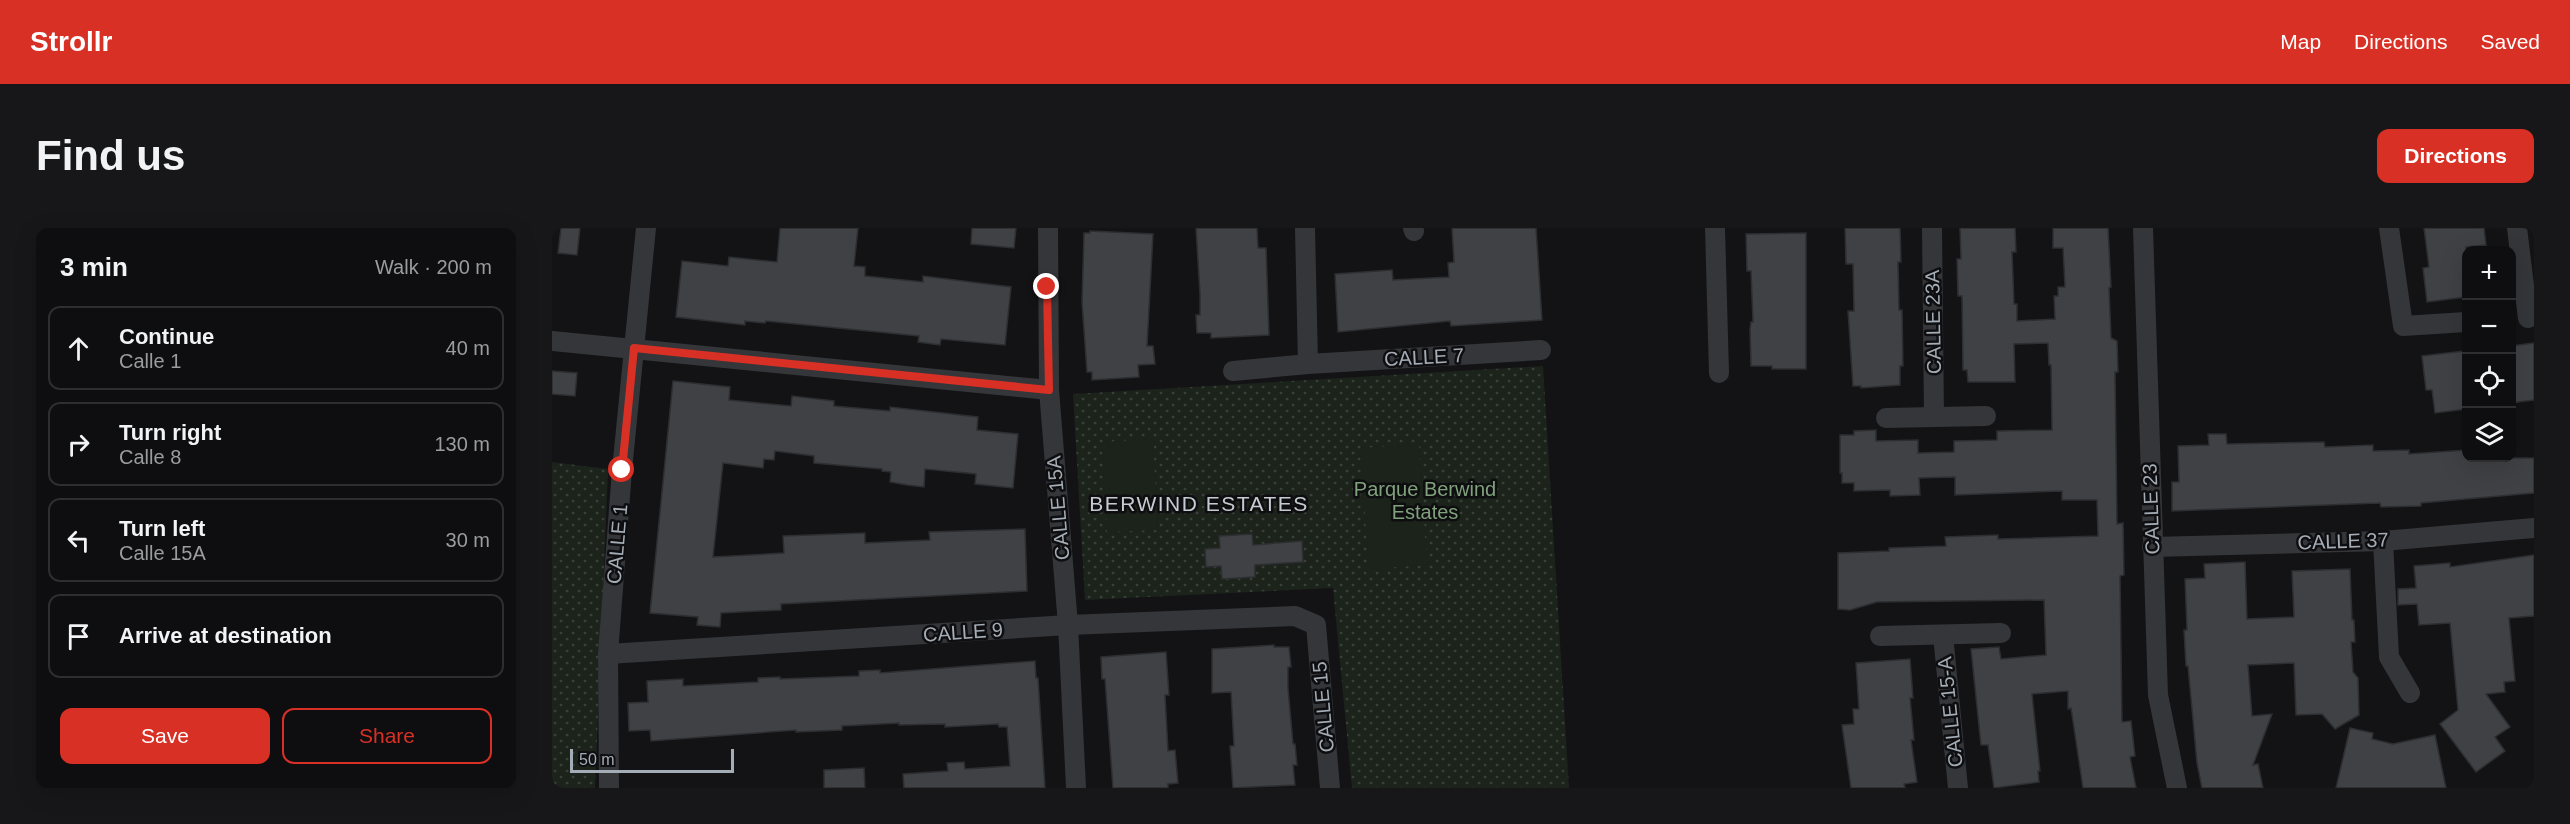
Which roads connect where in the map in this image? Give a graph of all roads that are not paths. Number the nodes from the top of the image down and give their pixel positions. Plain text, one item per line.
1 (646, 228) edge
2 (1048, 228) edge
3 (1305, 228) edge
4 (1715, 228) edge
5 (1932, 228) edge
6 (2143, 228) edge
7 (2389, 228) edge
8 (2517, 228) edge
9 (2524, 318) edge
10 (2462, 322) edge
11 (552, 341) edge
12 (634, 348) junction
13 (1541, 350) dead end
14 (1308, 364) junction
15 (1233, 371) dead end
16 (1719, 373) dead end
17 (1049, 390) junction
18 (1986, 416) dead end
19 (1934, 417) junction
20 (1886, 418) dead end
21 (2534, 528) edge
22 (2383, 541) junction
23 (2152, 547) junction
24 (1068, 625) junction
25 (1316, 625) joint
26 (2001, 633) dead end
27 (1943, 635) junction
28 (1880, 636) dead end
29 (608, 654) junction
30 (2410, 693) dead end
31 (609, 788) edge
32 (1076, 788) edge
33 (1330, 788) edge
34 (1958, 788) edge
35 (2177, 788) edge

1 - 12 street, CALLE 1
2 - 17 street, CALLE 15A
3 - 14 street
4 - 16 street
5 - 19 street, CALLE 23A
6 - 23 street, CALLE 23
7 - 10 street
8 - 9 street
11 - 12 street
12 - 17 street
12 - 29 street, CALLE 1
13 - 14 street, CALLE 7
14 - 15 street, CALLE 7
17 - 24 street, CALLE 15A
18 - 19 street
19 - 20 street
21 - 22 street, CALLE 37
22 - 23 street, CALLE 37
22 - 30 street
23 - 35 street, CALLE 23
24 - 25 street, CALLE 9
24 - 29 street, CALLE 9
24 - 32 street, CALLE 15A
25 - 33 street, CALLE 15
26 - 27 street, CALLE 15-A
27 - 28 street, CALLE 15-A
27 - 34 street, CALLE 15-A
29 - 31 street, CALLE 1

